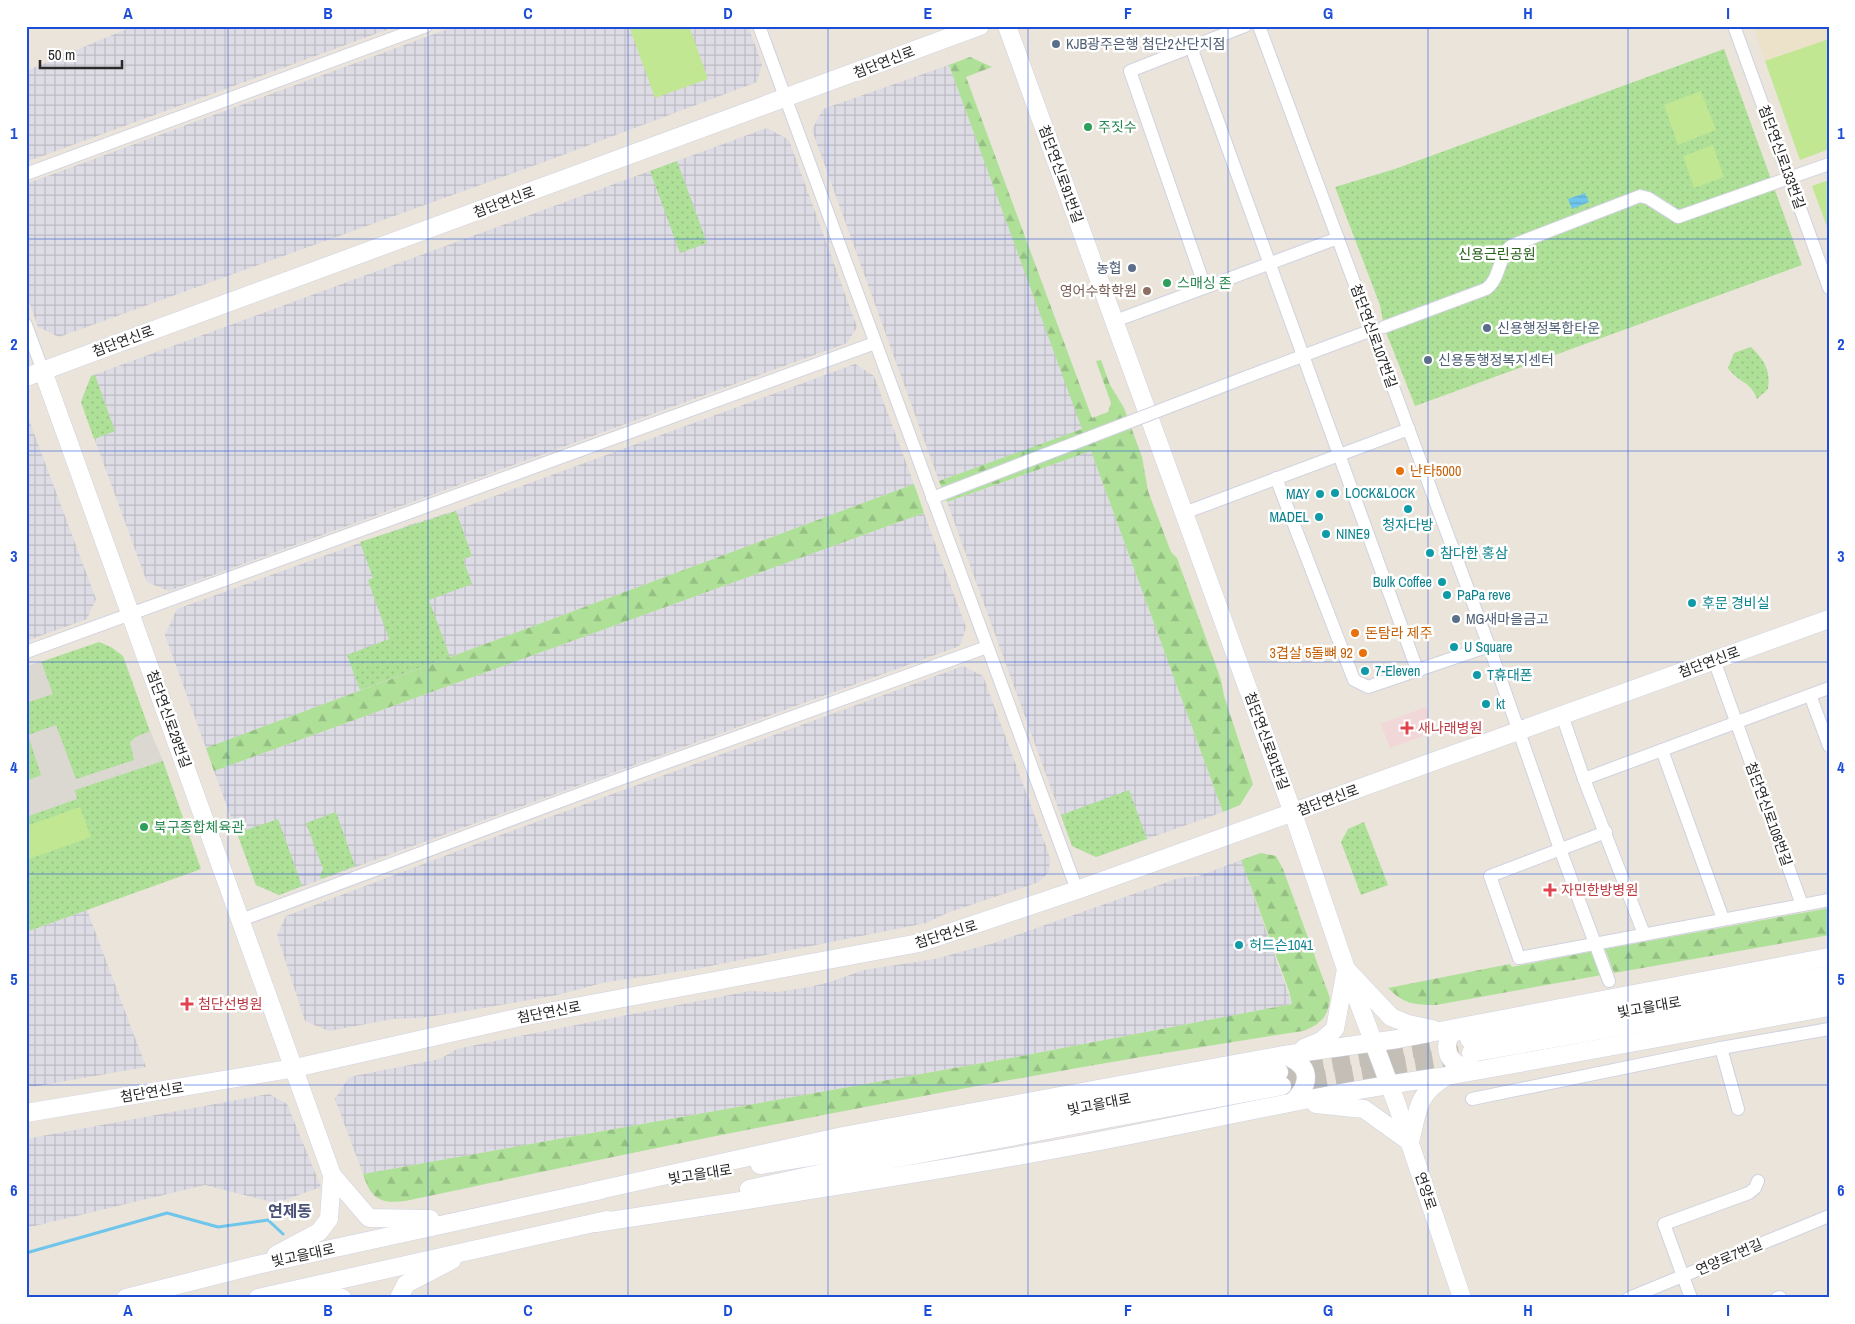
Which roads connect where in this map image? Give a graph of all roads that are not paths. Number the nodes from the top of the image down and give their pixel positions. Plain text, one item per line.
1 (426, 26) edge
2 (759, 26) edge
3 (980, 26) edge
4 (1007, 26) edge
5 (1245, 26) edge
6 (1259, 26) edge
7 (1734, 26) edge
8 (1191, 47) junction
9 (786, 99) junction
10 (1829, 164) edge
11 (26, 174) edge
12 (1790, 178) junction
13 (1338, 238) junction
14 (1270, 264) junction
15 (1205, 287) junction
16 (1829, 288) edge
17 (1114, 321) junction
18 (26, 325) edge
19 (1378, 328) junction
20 (874, 343) junction
21 (1304, 355) junction
22 (43, 370) junction
23 (26, 377) edge
24 (1408, 429) junction
25 (1339, 455) junction
26 (1276, 478) junction
27 (932, 498) junction
28 (1184, 512) junction
29 (131, 614) junction
30 (1829, 619) edge
31 (1489, 646) junction
32 (987, 647) junction
33 (26, 652) edge
34 (1714, 660) junction
35 (1418, 672) junction
36 (1829, 688) edge
37 (1810, 695) junction
38 (1562, 715) junction
39 (1736, 723) junction
40 (1519, 730) junction
41 (1829, 746) edge
42 (1662, 750) junction
43 (1584, 779) junction
44 (1293, 813) junction
45 (1606, 832) junction
46 (1560, 850) junction
47 (1077, 890) junction
48 (1829, 900) edge
49 (1802, 905) junction
50 (1723, 919) junction
51 (241, 920) junction
52 (1644, 934) junction
53 (1596, 944) junction
54 (1829, 957) edge
55 (1346, 969) junction
56 (1829, 975) edge
57 (1609, 981) dead end
58 (1829, 990) edge
59 (1829, 1007) edge
60 (1829, 1029) edge
61 (1440, 1030) junction
62 (1468, 1039) junction
63 (1374, 1043) junction
64 (1721, 1048) junction
65 (295, 1068) junction
66 (1477, 1070) junction
67 (1282, 1071) junction
68 (1447, 1076) junction
69 (1389, 1084) junction
70 (1472, 1099) dead end
71 (1293, 1102) junction
72 (1738, 1109) dead end
73 (26, 1113) edge
74 (1410, 1142) junction
75 (332, 1175) junction
76 (1758, 1181) dead end
77 (1829, 1216) edge
78 (465, 1219) junction
79 (596, 1223) junction
80 (473, 1249) junction
81 (257, 1265) junction
82 (1684, 1276) junction
83 (303, 1287) junction
84 (126, 1298) edge
85 (258, 1298) edge
86 (342, 1298) edge
87 (400, 1298) edge
88 (1462, 1298) edge
89 (1628, 1298) edge
90 (1691, 1298) edge

1 - 11 street
2 - 9 street
3 - 9 street, 첨단연신로
4 - 17 street, 첨단연신로91번길
5 - 8 street
6 - 13 street, 첨단연신로107번길
7 - 12 street, 첨단연신로133번길
8 - 14 street
8 - 15 street
9 - 20 street
9 - 22 street, 첨단연신로
10 - 12 street
12 - 16 street, 첨단연신로133번길
12 - 19 street
13 - 14 street
13 - 19 street, 첨단연신로107번길
14 - 15 street
14 - 21 street
15 - 17 street
17 - 28 street, 첨단연신로91번길
18 - 22 street
19 - 21 street
19 - 24 street, 첨단연신로107번길
20 - 27 street
20 - 29 street
21 - 25 street
21 - 27 street, bridge
22 - 23 street, 첨단연신로
22 - 29 street, 첨단연신로29번길
24 - 25 street
24 - 31 street, 첨단연신로107번길
25 - 26 street
25 - 35 street
26 - 28 street
26 - 35 street
27 - 32 street
28 - 44 street, 첨단연신로91번길
29 - 33 street
29 - 51 street, 첨단연신로29번길
30 - 34 street, 첨단연신로
31 - 35 street
31 - 40 street, 첨단연신로107번길
32 - 47 street
32 - 51 street
34 - 38 street, 첨단연신로
34 - 39 street, 첨단연신로108번길
36 - 37 street
37 - 39 street
37 - 41 street
38 - 40 street, 첨단연신로
38 - 43 street
39 - 42 street
39 - 49 street, 첨단연신로108번길
40 - 44 street, 첨단연신로
40 - 46 street
42 - 43 street
42 - 50 street
43 - 45 street
44 - 47 street, 첨단연신로
44 - 55 street, 첨단연신로91번길
45 - 46 street
45 - 52 street
46 - 53 street
46 - 53 street
47 - 65 street, 첨단연신로
48 - 49 street
49 - 50 street
50 - 52 street
51 - 65 street, 첨단연신로29번길
52 - 53 street
53 - 57 street
54 - 62 street
55 - 61 street
55 - 63 street, 첨단연신로91번길
55 - 67 street
56 - 62 street, 빛고을대로
58 - 62 street, 빛고을대로
59 - 66 street
60 - 64 street
61 - 62 street
61 - 63 street
62 - 66 street
63 - 67 street
63 - 69 street, 첨단연신로91번길
64 - 70 street
64 - 72 street
65 - 73 street, 첨단연신로
65 - 75 street, 첨단연신로29번길
66 - 68 street
67 - 71 street
67 - 78 street, 빛고을대로
67 - 79 street, 빛고을대로
68 - 69 street
68 - 74 street
69 - 71 street
69 - 74 street, 연양로
71 - 74 street
71 - 79 street
74 - 88 street, 연양로
75 - 78 street
75 - 81 street
76 - 82 street
77 - 82 street, 연양로7번길
78 - 81 street, 빛고을대로
79 - 80 street, 빛고을대로
80 - 83 street, 빛고을대로
80 - 87 street
81 - 84 street, 빛고을대로
82 - 89 street, 연양로7번길
82 - 90 street
83 - 85 street, 빛고을대로
83 - 86 street

